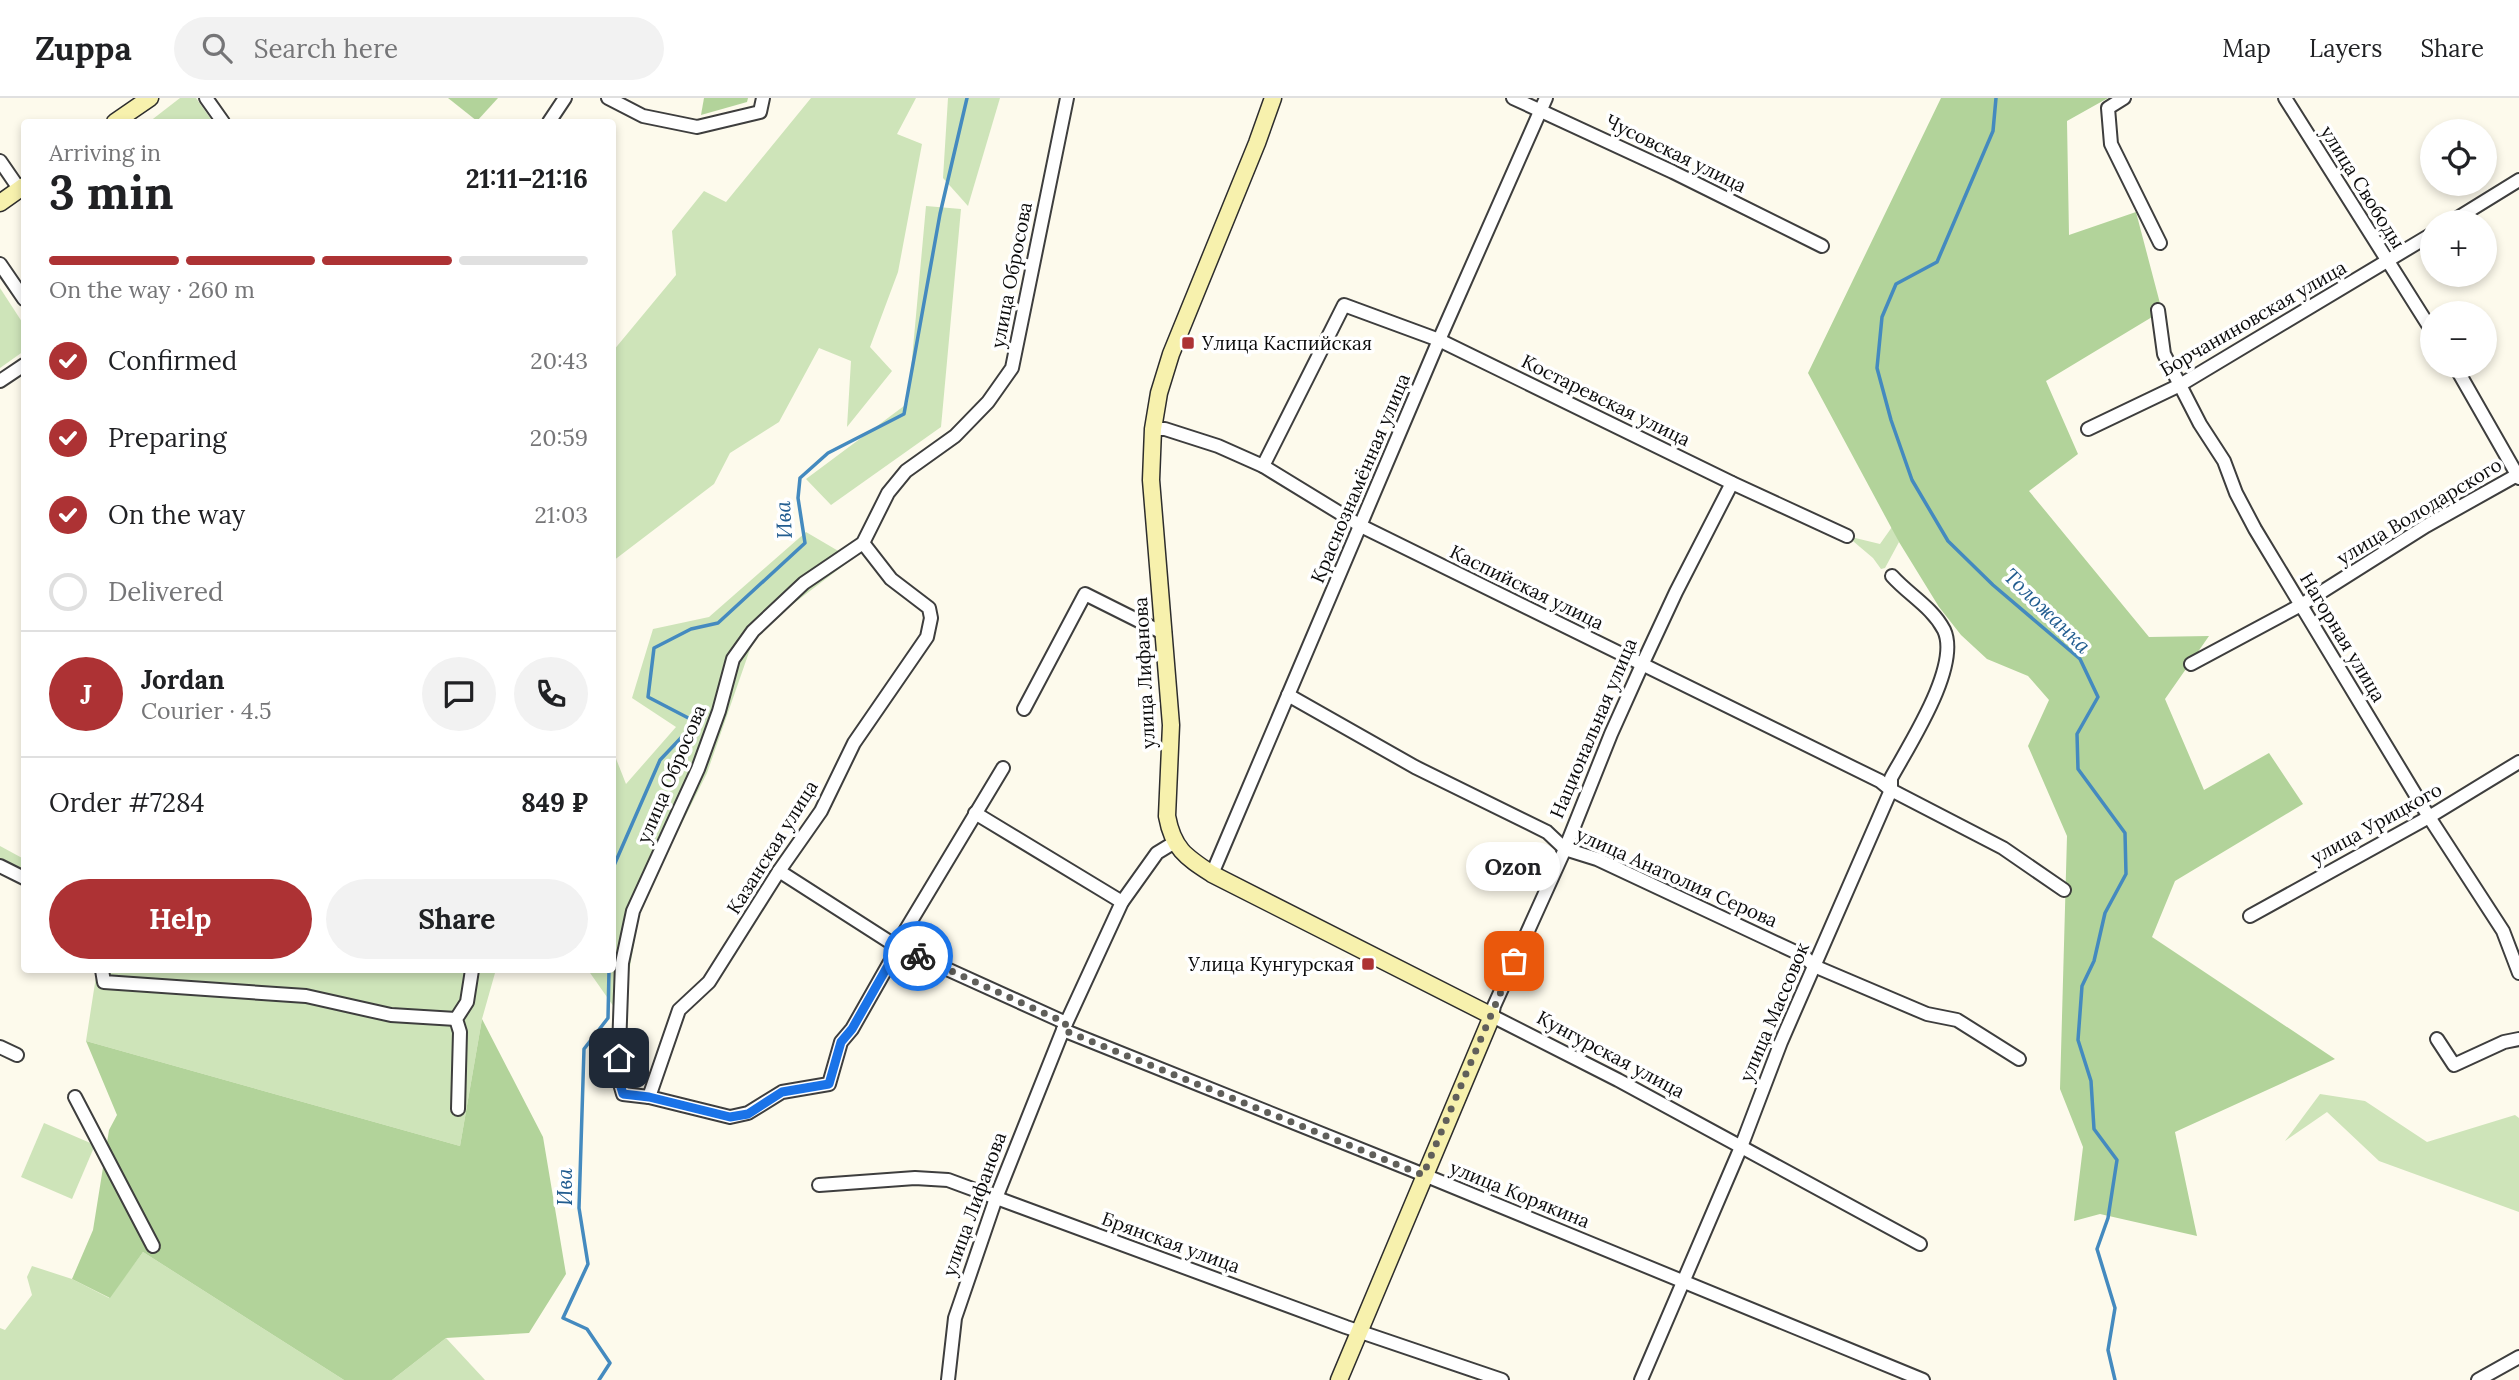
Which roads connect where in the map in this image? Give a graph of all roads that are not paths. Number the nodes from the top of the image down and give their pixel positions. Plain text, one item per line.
1 (150, 98) edge
2 (206, 98) edge
3 (565, 98) edge
4 (608, 98) edge
5 (763, 98) edge
6 (1067, 98) edge
7 (1273, 98) edge
8 (1513, 98) edge
9 (2124, 98) edge
10 (2285, 98) edge
11 (1544, 104) edge
12 (119, 119) edge
13 (221, 119) edge
14 (551, 119) edge
15 (0, 161) edge
16 (2519, 180) edge
17 (21, 187) edge
18 (21, 189) edge
19 (0, 203) edge
20 (2470, 210) edge
21 (2420, 241) edge
22 (2160, 243) dead end
23 (1822, 246) dead end
24 (2387, 262) junction
25 (0, 264) edge
26 (21, 295) edge
27 (2158, 310) dead end
28 (2420, 313) edge
29 (1439, 340) junction
30 (21, 367) edge
31 (2462, 378) edge
32 (0, 381) edge
33 (2180, 385) junction
34 (1153, 429) junction
35 (2088, 429) dead end
36 (1263, 466) junction
37 (2518, 475) edge
38 (1732, 483) junction
39 (1361, 526) junction
40 (1847, 536) dead end
41 (863, 543) junction
42 (1892, 576) dead end
43 (2301, 605) junction
44 (1165, 634) junction
45 (2192, 664) dead end
46 (1642, 665) junction
47 (1287, 695) junction
48 (1024, 709) dead end
49 (2519, 762) edge
50 (1003, 768) dead end
51 (1891, 790) junction
52 (975, 813) junction
53 (2429, 817) junction
54 (1175, 842) junction
55 (1565, 849) junction
56 (0, 866) edge
57 (779, 871) junction
58 (1212, 874) junction
59 (21, 876) edge
60 (2064, 890) dead end
61 (1122, 902) junction
62 (2250, 916) dead end
63 (896, 946) junction
64 (1814, 966) junction
65 (102, 973) edge
66 (471, 973) edge
67 (2519, 973) edge
68 (1492, 1016) junction
69 (456, 1019) junction
70 (1065, 1026) junction
71 (2437, 1039) dead end
72 (2519, 1039) edge
73 (0, 1047) edge
74 (17, 1055) dead end
75 (2019, 1059) dead end
76 (75, 1097) dead end
77 (649, 1097) junction
78 (458, 1109) dead end
79 (1741, 1147) junction
80 (1423, 1175) junction
81 (819, 1185) dead end
82 (996, 1198) junction
83 (1920, 1244) dead end
84 (153, 1246) dead end
85 (1682, 1281) junction
86 (1359, 1331) junction
87 (2519, 1357) edge
88 (948, 1380) edge
89 (1339, 1380) edge
90 (1502, 1380) edge
91 (1641, 1380) edge
92 (1923, 1380) edge
93 (2478, 1380) edge

1 - 12 street
2 - 13 street
3 - 14 street
4 - 5 street
6 - 41 street, улица Обросова
7 - 34 street, улица Лифанова
8 - 11 street, Чусовская улица
9 - 22 street
10 - 24 street, улица Свободы
11 - 23 street, Чусовская улица
11 - 29 street, Краснознамённая улица
15 - 17 street
16 - 20 street
18 - 19 street
21 - 24 street, Борчаниновская улица
24 - 28 street, улица Свободы
24 - 33 street, Борчаниновская улица
25 - 26 street
27 - 33 street, Нагорная улица
29 - 36 street, Костаревская улица
29 - 38 street, Костаревская улица
29 - 39 street, Краснознамённая улица
30 - 32 street
31 - 37 street
33 - 35 street, Борчаниновская улица
33 - 43 street, Нагорная улица
34 - 36 street, Каспийская улица
34 - 44 street, улица Лифанова
36 - 39 street, Каспийская улица
37 - 43 street, улица Володарского
38 - 40 street, Костаревская улица
38 - 46 street, Национальная улица
39 - 46 street, Каспийская улица
39 - 47 street, Краснознамённая улица
41 - 57 street, Казанская улица
41 - 77 street, улица Обросова
42 - 51 street, улица Массовок
43 - 45 street, улица Володарского
43 - 53 street, Нагорная улица
44 - 48 street
44 - 54 street, улица Лифанова
46 - 51 street, Каспийская улица
46 - 55 street, Национальная улица
47 - 55 street, улица Анатолия Серова
47 - 58 street, Краснознамённая улица
49 - 53 street, улица Урицкого
50 - 52 street
51 - 60 street, Каспийская улица
51 - 64 street, улица Массовок
52 - 61 street
52 - 63 street
53 - 62 street, улица Урицкого
53 - 67 street, Нагорная улица
54 - 58 street, Кунгурская улица
54 - 61 street, улица Лифанова
55 - 64 street, улица Анатолия Серова
55 - 68 street, Национальная улица
56 - 59 street
57 - 63 street, улица Корякина
57 - 77 street, Казанская улица
58 - 68 street, Кунгурская улица
61 - 70 street, улица Лифанова
63 - 70 street, улица Корякина
63 - 77 street
64 - 75 street, улица Анатолия Серова
64 - 79 street, улица Массовок
65 - 69 street
66 - 69 street
68 - 79 street, Кунгурская улица
68 - 80 street, Национальная улица
69 - 78 street
70 - 80 street, улица Корякина
70 - 82 street, улица Лифанова
71 - 72 street
73 - 74 street
76 - 84 street
79 - 83 street, Кунгурская улица
79 - 85 street, улица Массовок
80 - 85 street, улица Корякина
80 - 86 street, Национальная улица
81 - 82 street, Брянская улица
82 - 86 street, Брянская улица
82 - 88 street, улица Лифанова
85 - 91 street, улица Массовок
85 - 92 street, улица Корякина
86 - 89 street, Национальная улица
86 - 90 street, Брянская улица
87 - 93 street

